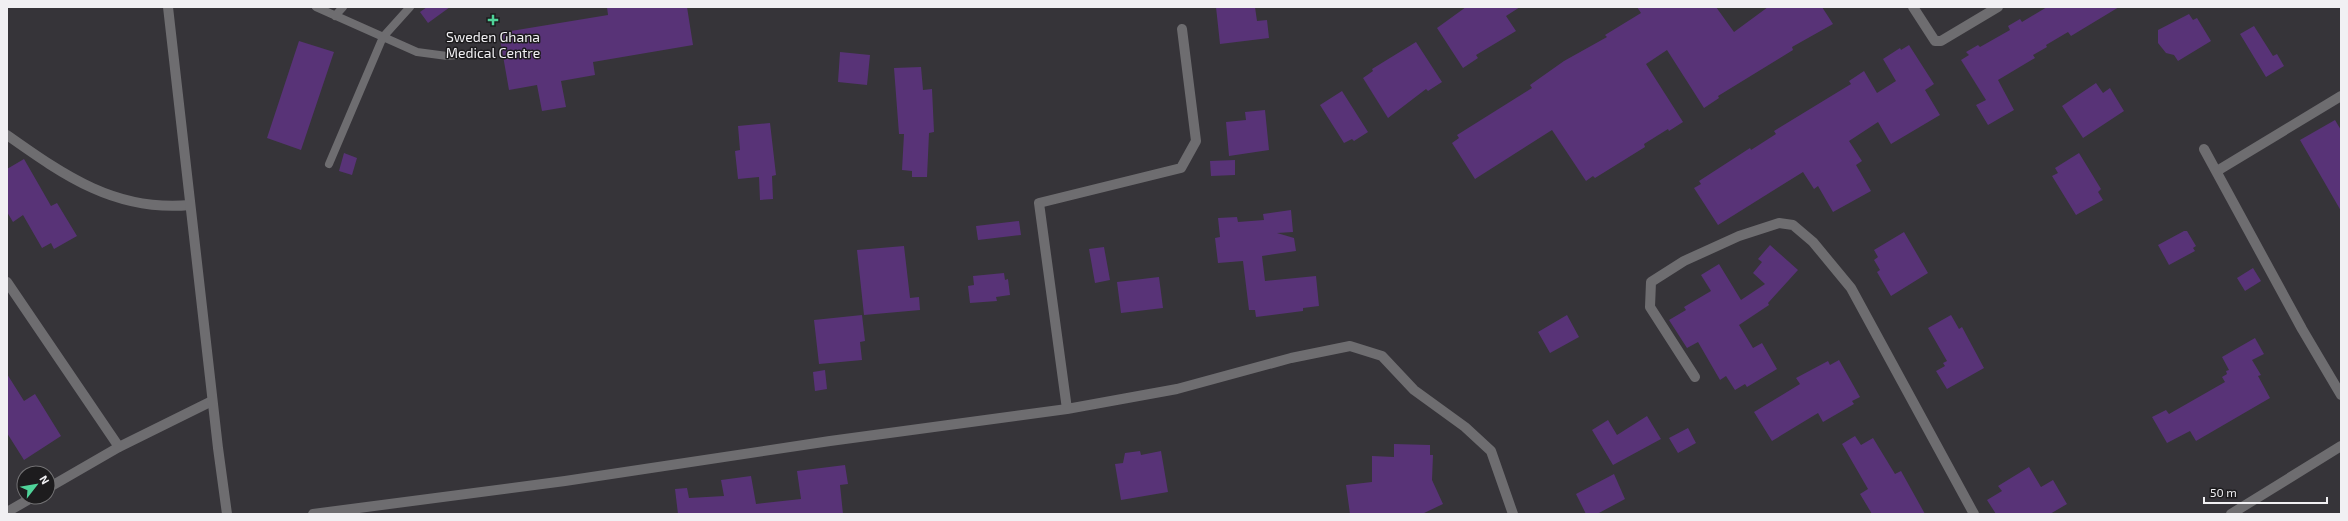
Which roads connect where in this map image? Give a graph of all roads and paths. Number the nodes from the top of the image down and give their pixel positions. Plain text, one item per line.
1 (168, 7) edge
2 (316, 7) edge
3 (343, 7) edge
4 (410, 7) edge
5 (1913, 7) edge
6 (1998, 7) edge
7 (335, 16) junction
8 (1182, 29) dead end
9 (383, 37) junction
10 (471, 54) dead end
11 (2341, 96) edge
12 (7, 135) edge
13 (2204, 148) dead end
14 (329, 164) dead end
15 (2217, 171) junction
16 (190, 205) junction
17 (7, 282) edge
18 (1695, 377) dead end
19 (2341, 395) edge
20 (212, 401) junction
21 (1067, 410) junction
22 (2341, 446) edge
23 (119, 447) junction
24 (56, 483) edge
25 (19, 505) edge
26 (7, 512) edge
27 (227, 514) edge
28 (315, 514) edge
29 (1513, 514) edge
30 (1974, 514) edge
31 (2231, 514) edge

1 - 16 street
2 - 7 lane
3 - 7 lane
4 - 9 lane
5 - 6 street
7 - 9 lane
8 - 21 street
9 - 10 lane
9 - 14 lane
11 - 15 street
12 - 16 street
13 - 15 street
15 - 19 street
16 - 20 street
17 - 23 street
18 - 30 street
20 - 23 street
20 - 27 street
21 - 28 street
21 - 29 street
22 - 31 street
23 - 24 street
25 - 26 street

